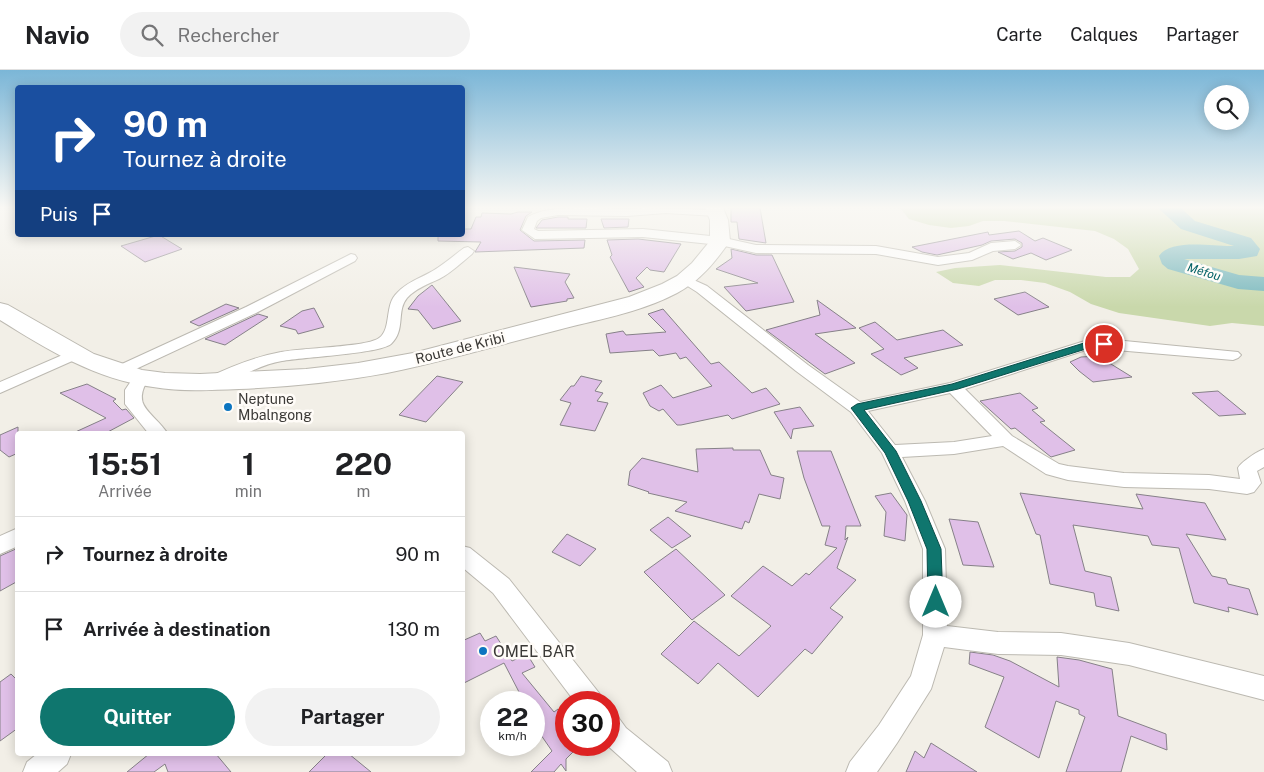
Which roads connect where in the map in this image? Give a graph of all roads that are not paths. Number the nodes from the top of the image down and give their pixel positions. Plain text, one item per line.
1 (720, 241) joint
2 (1015, 245) dead end
3 (468, 251) dead end
4 (351, 258) dead end
5 (685, 280) junction
6 (0, 310) edge
7 (74, 355) junction
8 (1233, 355) dead end
9 (117, 372) junction
10 (141, 378) junction
11 (211, 382) junction
12 (954, 387) junction
13 (0, 388) edge
14 (857, 408) junction
15 (156, 431) edge
16 (1006, 440) junction
17 (890, 451) junction
18 (1264, 455) edge
19 (15, 538) edge
20 (0, 546) edge
21 (465, 556) edge
22 (936, 635) junction
23 (1264, 688) edge
24 (582, 691) edge
25 (620, 740) edge
26 (55, 756) edge
27 (652, 770) edge
28 (37, 772) edge
29 (860, 772) edge

1 - 2 street
1 - 5 main road, Route de Kribi
3 - 11 street
4 - 9 street
5 - 11 main road, Route de Kribi
5 - 14 street
6 - 7 main road, Route de Kribi
7 - 9 main road, Route de Kribi
7 - 13 street
8 - 12 street
9 - 10 main road, Route de Kribi
10 - 11 main road, Route de Kribi
10 - 15 street
12 - 14 street
12 - 16 street
14 - 17 street
16 - 17 street
16 - 18 street
17 - 22 street
19 - 20 street
21 - 24 street
22 - 23 street
22 - 29 street
25 - 27 street
26 - 28 street

